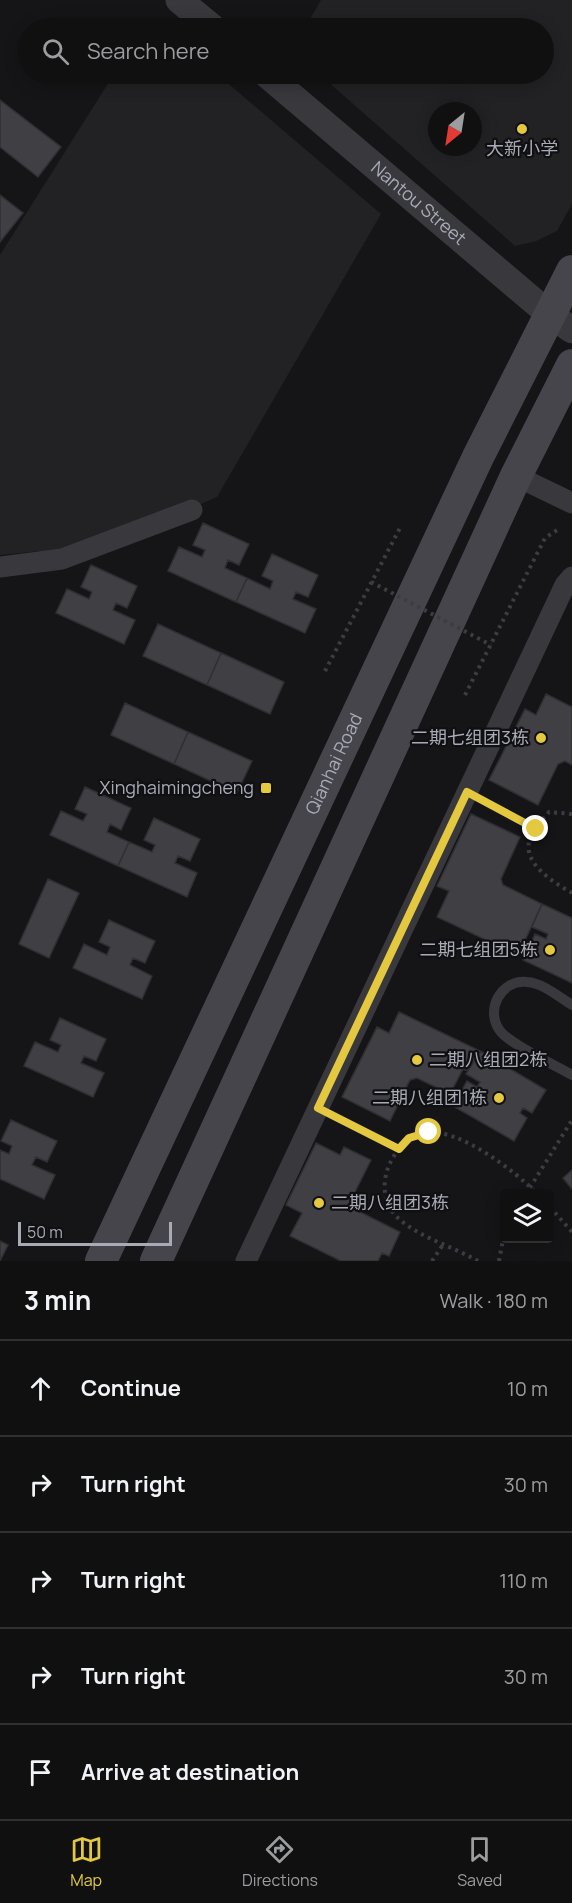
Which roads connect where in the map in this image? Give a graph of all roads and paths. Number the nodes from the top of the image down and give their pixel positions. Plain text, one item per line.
1 (179, 0) edge
2 (201, 18) edge
3 (278, 84) edge
4 (572, 271) edge
5 (560, 322) edge
6 (572, 364) edge
7 (516, 476) junction
8 (572, 503) edge
9 (192, 510) dead end
10 (401, 526) dead end
11 (557, 530) dead end
12 (0, 567) edge
13 (572, 577) edge
14 (371, 582) junction
15 (491, 645) junction
16 (325, 671) dead end
17 (465, 695) dead end
18 (467, 792) junction
19 (572, 814) edge
20 (536, 829) junction
21 (572, 893) edge
22 (572, 1005) edge
23 (572, 1075) edge
24 (318, 1108) junction
25 (572, 1120) edge
26 (399, 1149) junction
27 (530, 1186) junction
28 (528, 1189) edge
29 (533, 1189) edge
30 (554, 1212) edge
31 (572, 1232) edge
32 (444, 1243) junction
33 (502, 1243) edge
34 (101, 1261) edge
35 (156, 1261) edge
36 (246, 1261) edge
37 (432, 1261) edge
38 (478, 1261) edge
39 (499, 1261) edge

1 - 2 street
3 - 5 street, Nantou Street
4 - 5 main road, Qianhai Road
5 - 34 main road, Qianhai Road
6 - 7 main road
7 - 8 street
7 - 35 main road
9 - 12 street
10 - 14 path
11 - 15 path
13 - 18 street
14 - 15 path, bridge
14 - 16 path
15 - 17 path
18 - 20 path
18 - 24 street
19 - 20 path
20 - 21 path
22 - 23 lane
24 - 26 path
24 - 36 street
25 - 27 path
26 - 27 path
26 - 32 path
27 - 28 path
27 - 29 path
30 - 31 path
32 - 37 path
32 - 38 path
33 - 39 path

